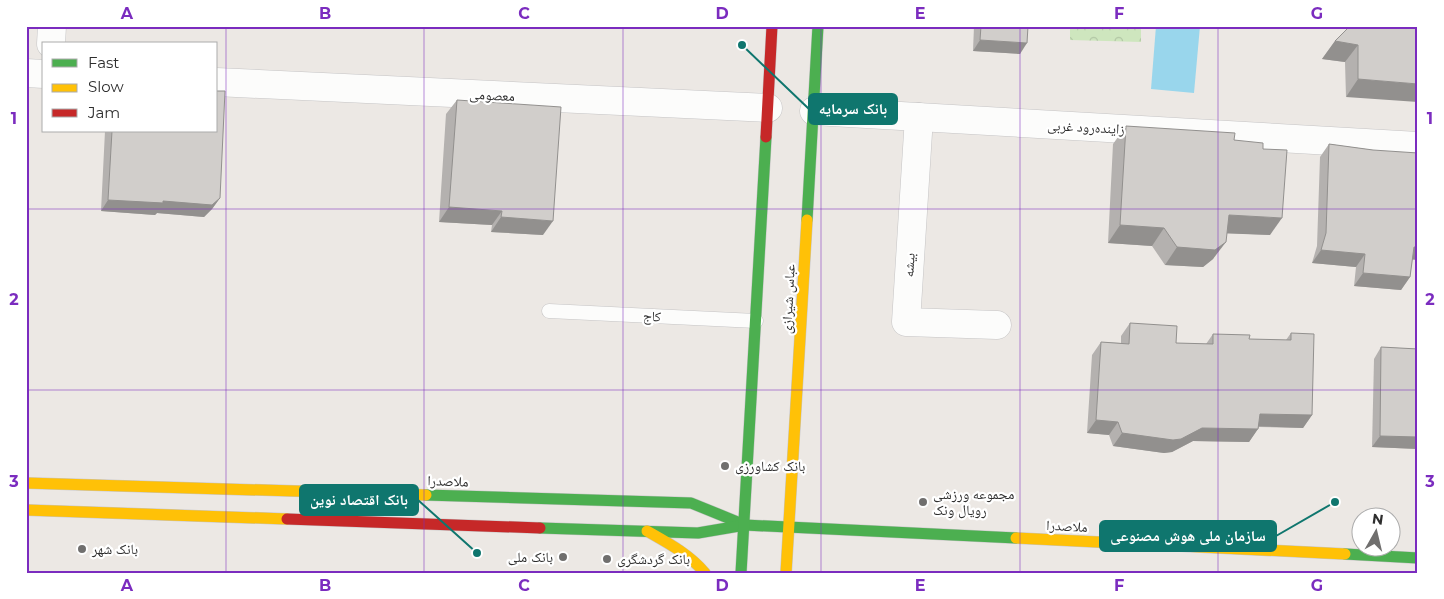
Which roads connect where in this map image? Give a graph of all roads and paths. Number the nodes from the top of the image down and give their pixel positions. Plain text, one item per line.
1 (52, 26) edge
2 (772, 26) edge
3 (818, 26) edge
4 (51, 42) edge
5 (26, 73) edge
6 (42, 74) edge
7 (218, 82) edge
8 (768, 108) junction
9 (814, 112) junction
10 (919, 117) junction
11 (1418, 146) edge
12 (549, 311) dead end
13 (756, 321) junction
14 (997, 324) dead end
15 (26, 483) edge
16 (26, 510) edge
17 (745, 525) junction
18 (790, 528) junction
19 (646, 531) junction
20 (1418, 558) edge
21 (748, 572) edge
22 (705, 573) edge
23 (786, 573) edge

1 - 4 street
2 - 8 main road
3 - 9 main road, عباس شیرازی
5 - 6 street
7 - 8 street, معصومی
8 - 13 main road
9 - 10 street, زاینده‌رود غربی
9 - 18 main road, عباس شیرازی
10 - 11 street, زاینده‌رود غربی
10 - 14 street, بیشه
12 - 13 lane, کاج
13 - 17 main road
15 - 17 main road, ملاصدرا
16 - 19 main road, ملاصدرا
17 - 18 main road, ملاصدرا
17 - 19 main road, ملاصدرا
17 - 21 main road
18 - 20 main road, ملاصدرا
18 - 23 main road, عباس شیرازی
19 - 22 main road

